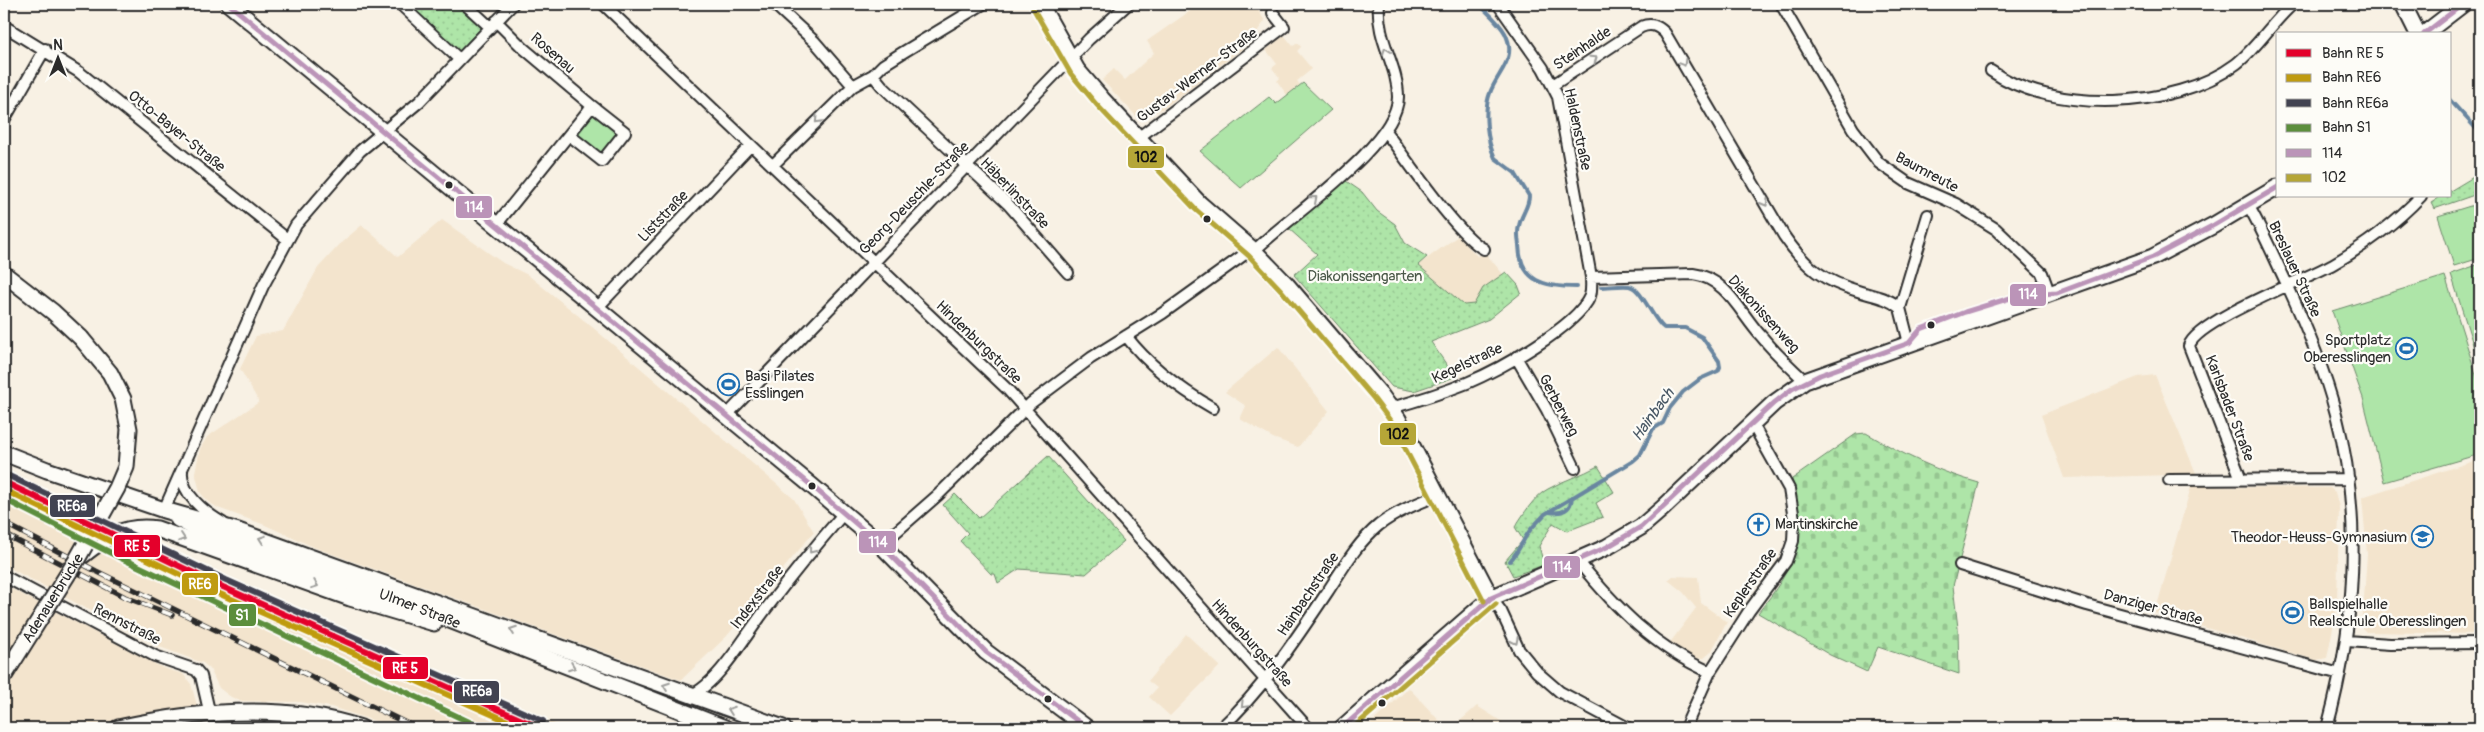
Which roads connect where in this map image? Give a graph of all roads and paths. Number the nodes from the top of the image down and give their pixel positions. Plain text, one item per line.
1 (228, 4) edge
2 (400, 4) edge
3 (465, 4) edge
4 (512, 4) edge
5 (603, 4) edge
6 (774, 4) edge
7 (983, 4) edge
8 (1040, 4) edge
9 (1128, 4) edge
10 (1379, 4) edge
11 (1498, 4) edge
12 (1781, 4) edge
13 (2292, 4) edge
14 (2463, 4) edge
15 (2406, 6) edge
16 (1273, 13) dead end
17 (493, 24) junction
18 (4, 26) edge
19 (2417, 32) edge
20 (2427, 32) edge
21 (45, 49) junction
22 (459, 59) junction
23 (1070, 59) junction
24 (1991, 71) dead end
25 (873, 75) junction
26 (1554, 85) junction
27 (853, 86) junction
28 (592, 106) junction
29 (4, 120) edge
30 (1385, 131) junction
31 (382, 132) junction
32 (569, 135) junction
33 (1138, 138) junction
34 (752, 145) junction
35 (773, 165) junction
36 (967, 165) junction
37 (2276, 188) edge
38 (2419, 198) edge
39 (2248, 205) junction
40 (1928, 216) dead end
41 (496, 224) junction
42 (287, 239) junction
43 (1484, 249) dead end
44 (1254, 251) junction
45 (874, 261) junction
46 (1068, 273) dead end
47 (4, 274) edge
48 (1591, 277) junction
49 (2288, 287) junction
50 (2050, 295) junction
51 (596, 308) junction
52 (1900, 308) junction
53 (1126, 336) junction
54 (1908, 343) junction
55 (1516, 357) junction
56 (1805, 381) junction
57 (1025, 408) junction
58 (1212, 408) dead end
59 (1391, 408) junction
60 (726, 416) junction
61 (1752, 423) junction
62 (4, 452) edge
63 (1575, 468) dead end
64 (182, 469) junction
65 (2241, 479) junction
66 (2349, 479) junction
67 (2169, 480) dead end
68 (1431, 498) junction
69 (164, 510) junction
70 (844, 513) junction
71 (238, 531) junction
72 (881, 545) junction
73 (76, 561) junction
74 (1578, 561) junction
75 (1960, 565) dead end
76 (4, 576) edge
77 (1491, 598) junction
78 (477, 632) junction
79 (2347, 641) junction
80 (2480, 643) edge
81 (1710, 672) junction
82 (2340, 674) junction
83 (4, 676) edge
84 (1263, 679) junction
85 (691, 695) junction
86 (712, 703) junction
87 (674, 708) junction
88 (210, 715) junction
89 (118, 728) edge
90 (361, 728) edge
91 (726, 728) edge
92 (783, 728) edge
93 (1087, 728) edge
94 (1221, 728) edge
95 (1308, 728) edge
96 (1342, 728) edge
97 (1628, 728) edge
98 (1685, 728) edge
99 (2327, 728) edge

1 - 31 main road
2 - 22 street
3 - 17 street, Rosenau
4 - 17 street
5 - 34 street, Hindenburgstraße
6 - 27 street
7 - 25 street
8 - 23 main road
9 - 23 street, Georg-Deuschle-Straße
30 -> 10 street
11 - 26 street, Haldenstraße
12 - 50 street, Baumreute
13 - 24 street
14 - 20 main road
15 - 19 main road
16 - 33 street, Gustav-Werner-Straße
17 - 22 street
17 - 28 street, Rosenau
18 - 21 street, Otto-Bayer-Straße
21 - 29 street
21 - 42 street, Otto-Bayer-Straße
22 - 31 street
23 - 33 main road
23 - 36 street, Georg-Deuschle-Straße
25 - 27 street
25 - 36 street, Häberlinstraße
26 - 48 street, Haldenstraße
26 -> 52 street, Steinhalde
27 -> 35 street
28 - 32 street
28 - 32 street, Rosenau
30 - 43 street
44 -> 30 street
31 - 41 main road
31 - 42 street
32 - 41 street
33 - 44 main road
34 - 35 street, Hindenburgstraße
34 - 51 street, Liststraße
35 - 45 street, Hindenburgstraße
36 - 45 street, Georg-Deuschle-Straße
36 - 46 street, Häberlinstraße
37 - 39 main road
38 - 49 street, Karlsbader Straße
39 - 49 street, Breslauer Straße
39 - 50 main road
40 - 52 street
41 - 51 main road
42 - 64 street
44 - 53 street
44 - 59 main road
45 - 57 street, Hindenburgstraße
45 - 60 street, Georg-Deuschle-Straße
47 - 73 main road, Adenauerbrücke, bridge
48 - 55 street, Kegelstraße
48 - 56 street, Diakonissenweg
49 - 65 street, Karlsbader Straße
49 - 66 street, Breslauer Straße
50 - 54 main road
51 - 60 main road
52 - 54 street
53 - 57 street
53 - 58 street
54 - 56 main road
55 - 59 street, Kegelstraße
55 - 63 street, Gerberweg
56 - 61 main road
57 - 72 street
57 - 84 street, Hindenburgstraße
59 - 68 main road
60 - 70 main road
61 - 74 main road
61 - 81 street, Keplerstraße
62 - 69 main road, Ulmer Straße
64 - 69 street
64 - 71 street, Ulmer Straße
65 - 66 street
65 - 67 street
66 - 79 street, Breslauer Straße
68 - 77 main road
68 - 84 street, Hainbachstraße
69 - 71 main road, Ulmer Straße
69 - 78 main road, Ulmer Straße
70 - 72 main road
70 -> 85 street, Indexstraße
85 -> 71 main road, Ulmer Straße
72 - 93 main road
73 -> 78 main road
73 - 83 main road, Adenauerbrücke, bridge
74 - 77 main road
74 - 81 street
75 - 82 street, Danziger Straße
76 - 88 street, Rennstraße
77 - 96 main road
77 -> 97 street
78 -> 87 main road, Ulmer Straße
79 - 80 street
79 - 82 street, Breslauer Straße
81 - 98 street, Keplerstraße
82 - 99 street, Breslauer Straße
84 -> 94 street, Hainbachstraße
84 - 95 street, Hindenburgstraße
85 - 86 main road, Ulmer Straße
86 - 87 main road, Ulmer Straße
92 -> 86 main road, Ulmer Straße
87 - 91 main road, Ulmer Straße
88 - 89 main road
88 - 90 main road

